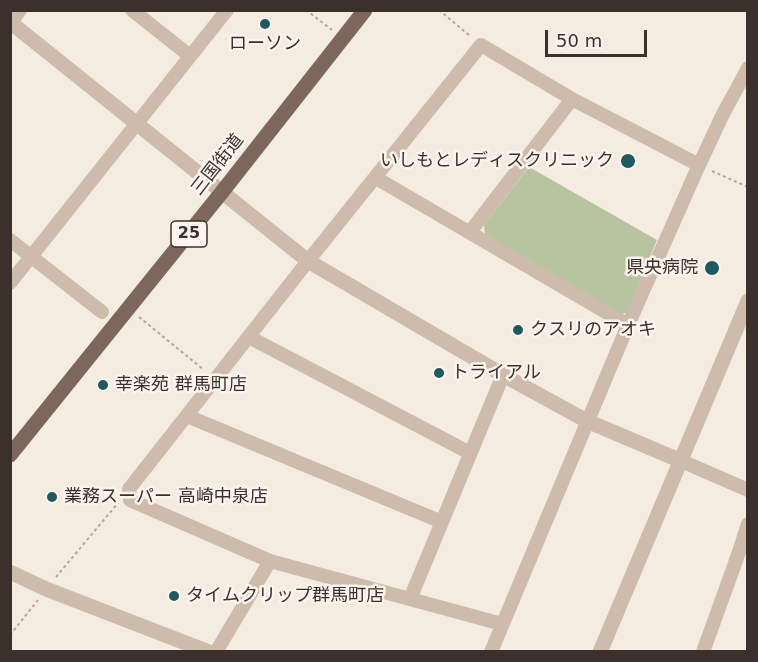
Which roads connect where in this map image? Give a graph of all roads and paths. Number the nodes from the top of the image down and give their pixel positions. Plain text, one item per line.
1 (132, 10) edge
2 (227, 10) edge
3 (306, 10) edge
4 (365, 10) edge
5 (440, 10) edge
6 (14, 18) edge
7 (343, 38) junction
8 (481, 45) junction
9 (190, 56) junction
10 (747, 68) edge
11 (572, 99) junction
12 (138, 124) junction
13 (699, 165) junction
14 (376, 178) junction
15 (747, 187) edge
16 (222, 192) junction
17 (470, 232) junction
18 (10, 240) edge
19 (32, 256) junction
20 (308, 261) junction
21 (10, 283) edge
22 (747, 301) edge
23 (129, 309) junction
24 (102, 312) dead end
25 (628, 325) junction
26 (249, 338) junction
27 (503, 375) junction
28 (216, 380) junction
29 (187, 416) junction
30 (587, 421) junction
31 (470, 453) junction
32 (10, 455) edge
33 (679, 460) junction
34 (129, 489) junction
35 (747, 490) edge
36 (442, 522) junction
37 (747, 524) edge
38 (743, 556) edge
39 (270, 561) junction
40 (11, 573) edge
41 (46, 589) junction
42 (410, 600) junction
43 (502, 624) junction
44 (10, 635) edge
45 (209, 651) edge
46 (216, 651) edge
47 (491, 651) edge
48 (600, 651) edge
49 (703, 651) edge

1 - 9 street
2 - 9 street
3 - 7 path
4 - 7 main road, 三国街道 / 25
5 - 8 path
6 - 12 street
7 - 16 main road, 三国街道 / 25
8 - 11 street
8 - 14 street
9 - 12 street
10 - 13 street
11 - 13 street
11 - 17 street
12 - 16 street
12 - 19 street
13 - 15 path
13 - 25 street
14 - 17 street
14 - 20 street
16 - 20 street
16 - 23 main road, 三国街道 / 25
17 - 25 street
18 - 19 street
19 - 21 street
19 - 24 street
20 - 26 street
20 - 27 street
22 - 33 street
23 - 28 path
23 - 32 main road, 三国街道 / 25
25 - 30 street
26 - 28 street
26 - 31 street
27 - 30 street
27 - 31 street
28 - 29 street
29 - 34 street
29 - 36 street
30 - 33 street
30 - 43 street
31 - 36 street
33 - 35 street
33 - 48 street
34 - 39 street
34 - 41 path
36 - 42 street
37 - 38 street
38 - 49 street
39 - 42 street
39 - 46 street
40 - 41 street
41 - 44 path
41 - 45 street
42 - 43 street
43 - 47 street

